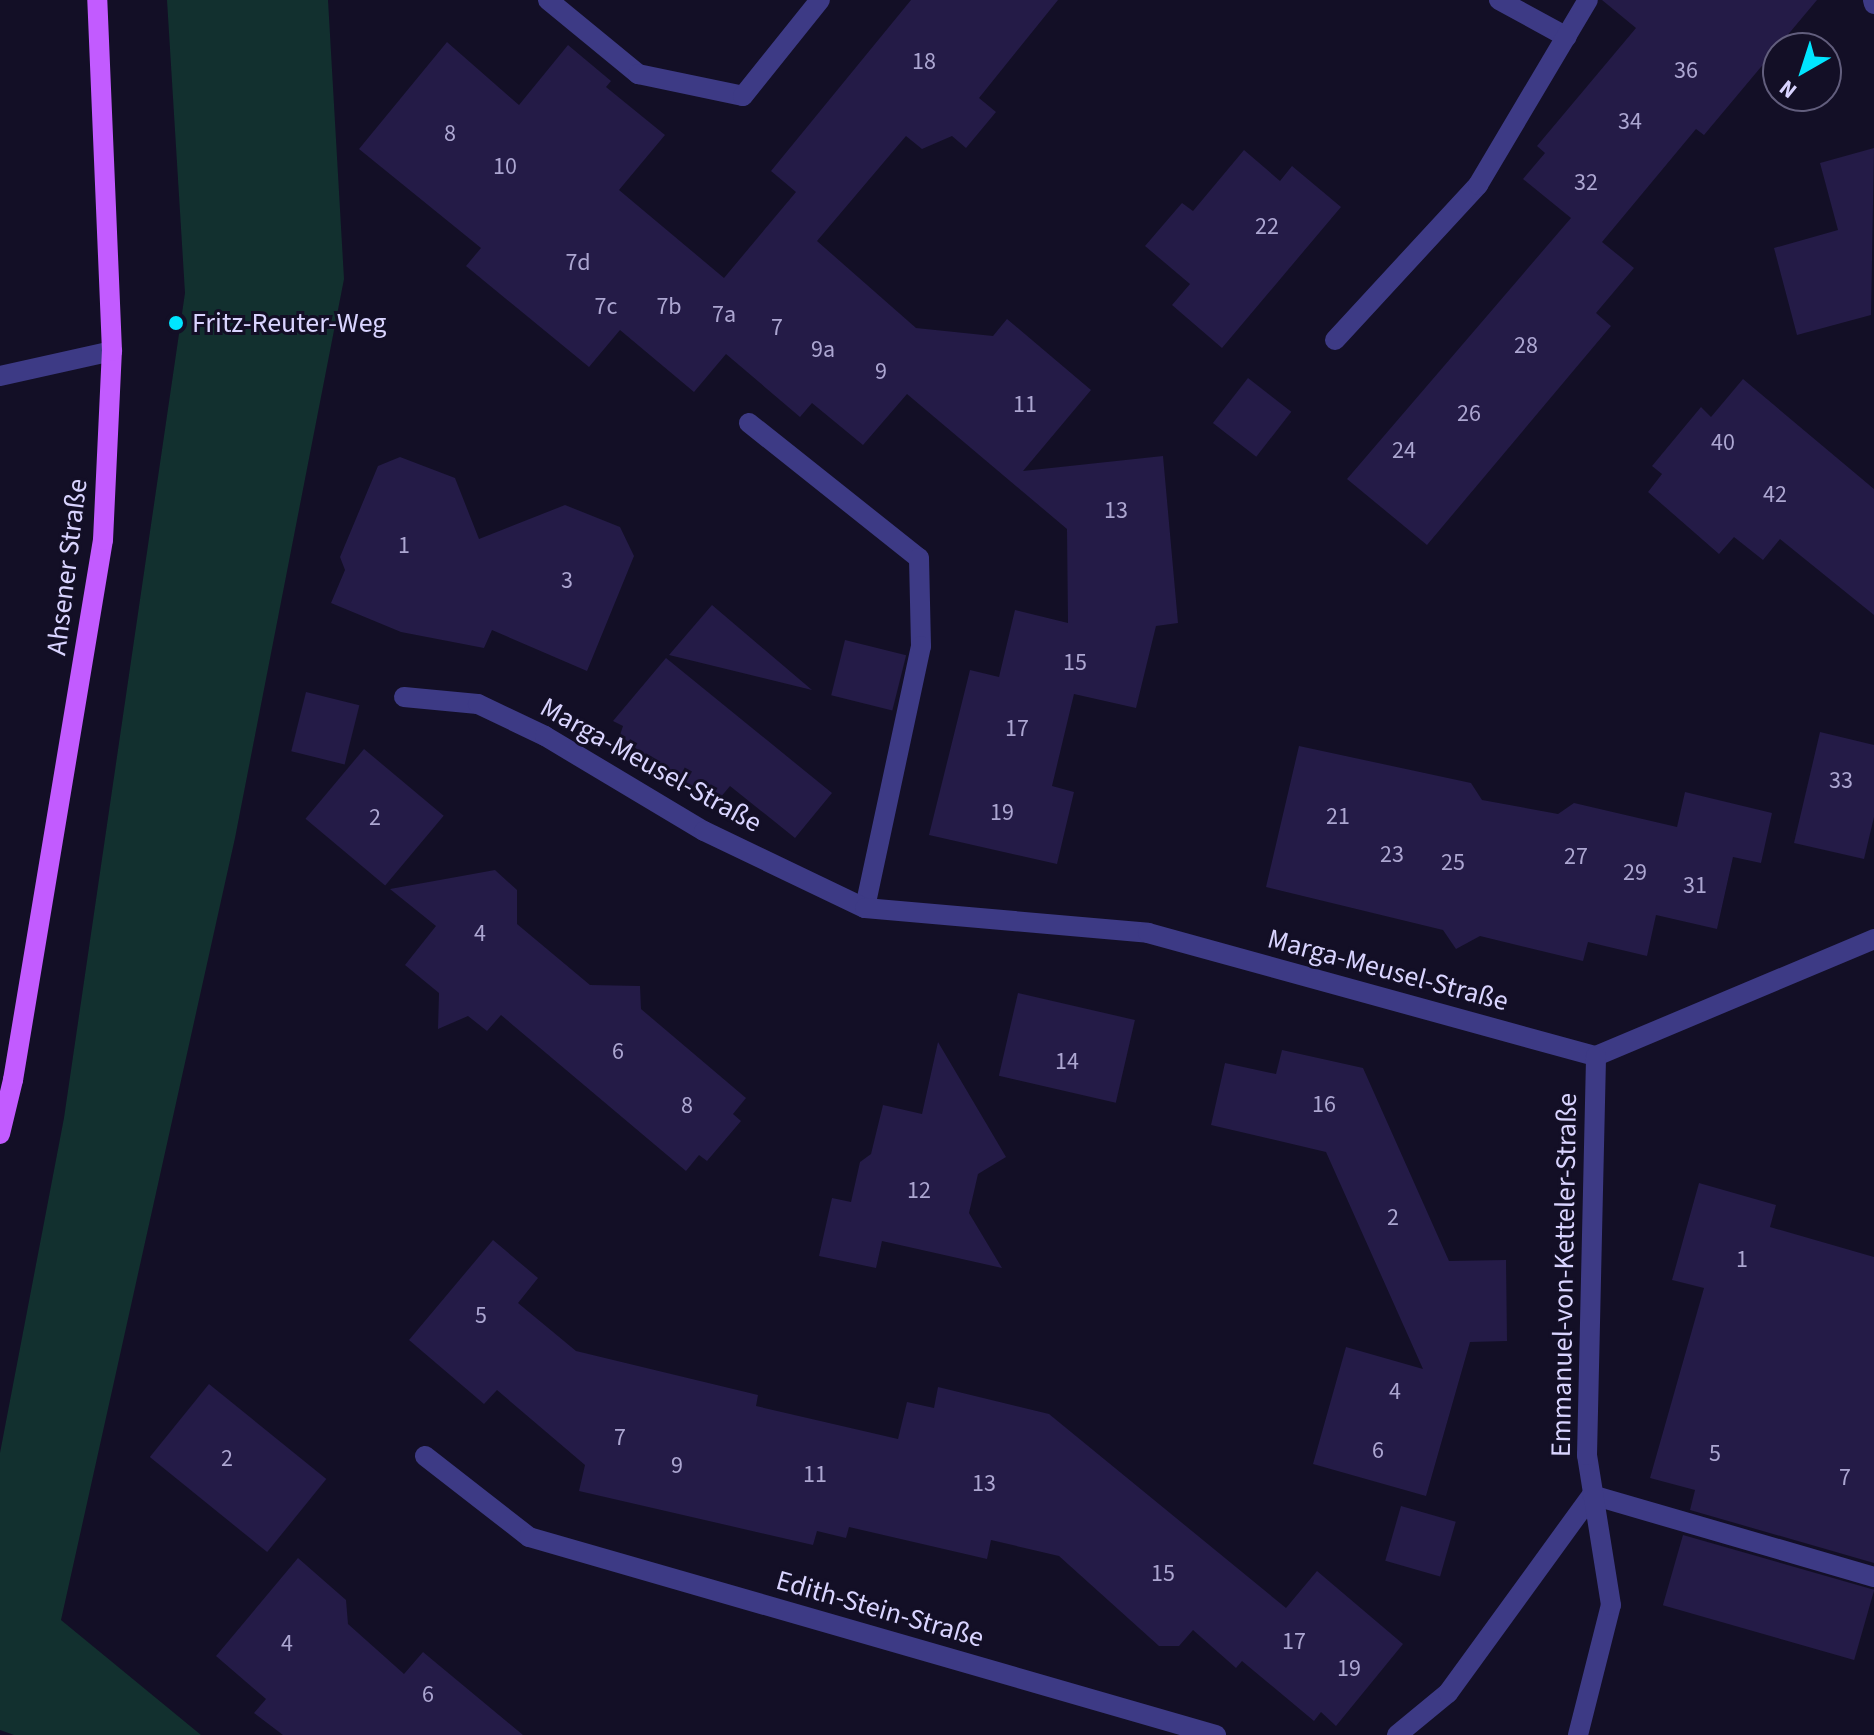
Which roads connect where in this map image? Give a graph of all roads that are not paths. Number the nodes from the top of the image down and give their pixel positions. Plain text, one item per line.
1 (97, 0) edge
2 (548, 0) edge
3 (820, 0) edge
4 (1499, 0) edge
5 (1588, 0) edge
6 (1567, 37) junction
7 (1335, 340) dead end
8 (112, 351) junction
9 (0, 376) edge
10 (749, 423) dead end
11 (404, 697) dead end
12 (865, 908) junction
13 (1874, 939) edge
14 (1596, 1056) junction
15 (0, 1134) edge
16 (425, 1456) dead end
17 (1592, 1495) junction
18 (1874, 1577) edge
19 (1216, 1735) edge
20 (1397, 1735) edge
21 (1578, 1735) edge

1 - 8 main road, Ahsener Straße
2 - 3 street
4 - 6 street
5 - 6 street
6 - 7 street
8 - 9 street
8 - 15 main road, Ahsener Straße
10 - 12 street
11 - 12 street, Marga-Meusel-Straße
12 - 14 street, Marga-Meusel-Straße
13 - 14 street
14 - 17 street, Emmanuel-von-Ketteler-Straße
16 - 19 street, Edith-Stein-Straße
17 - 18 street
17 - 20 street, Emmanuel-von-Ketteler-Straße
17 - 21 street, Emmanuel-von-Ketteler-Straße

